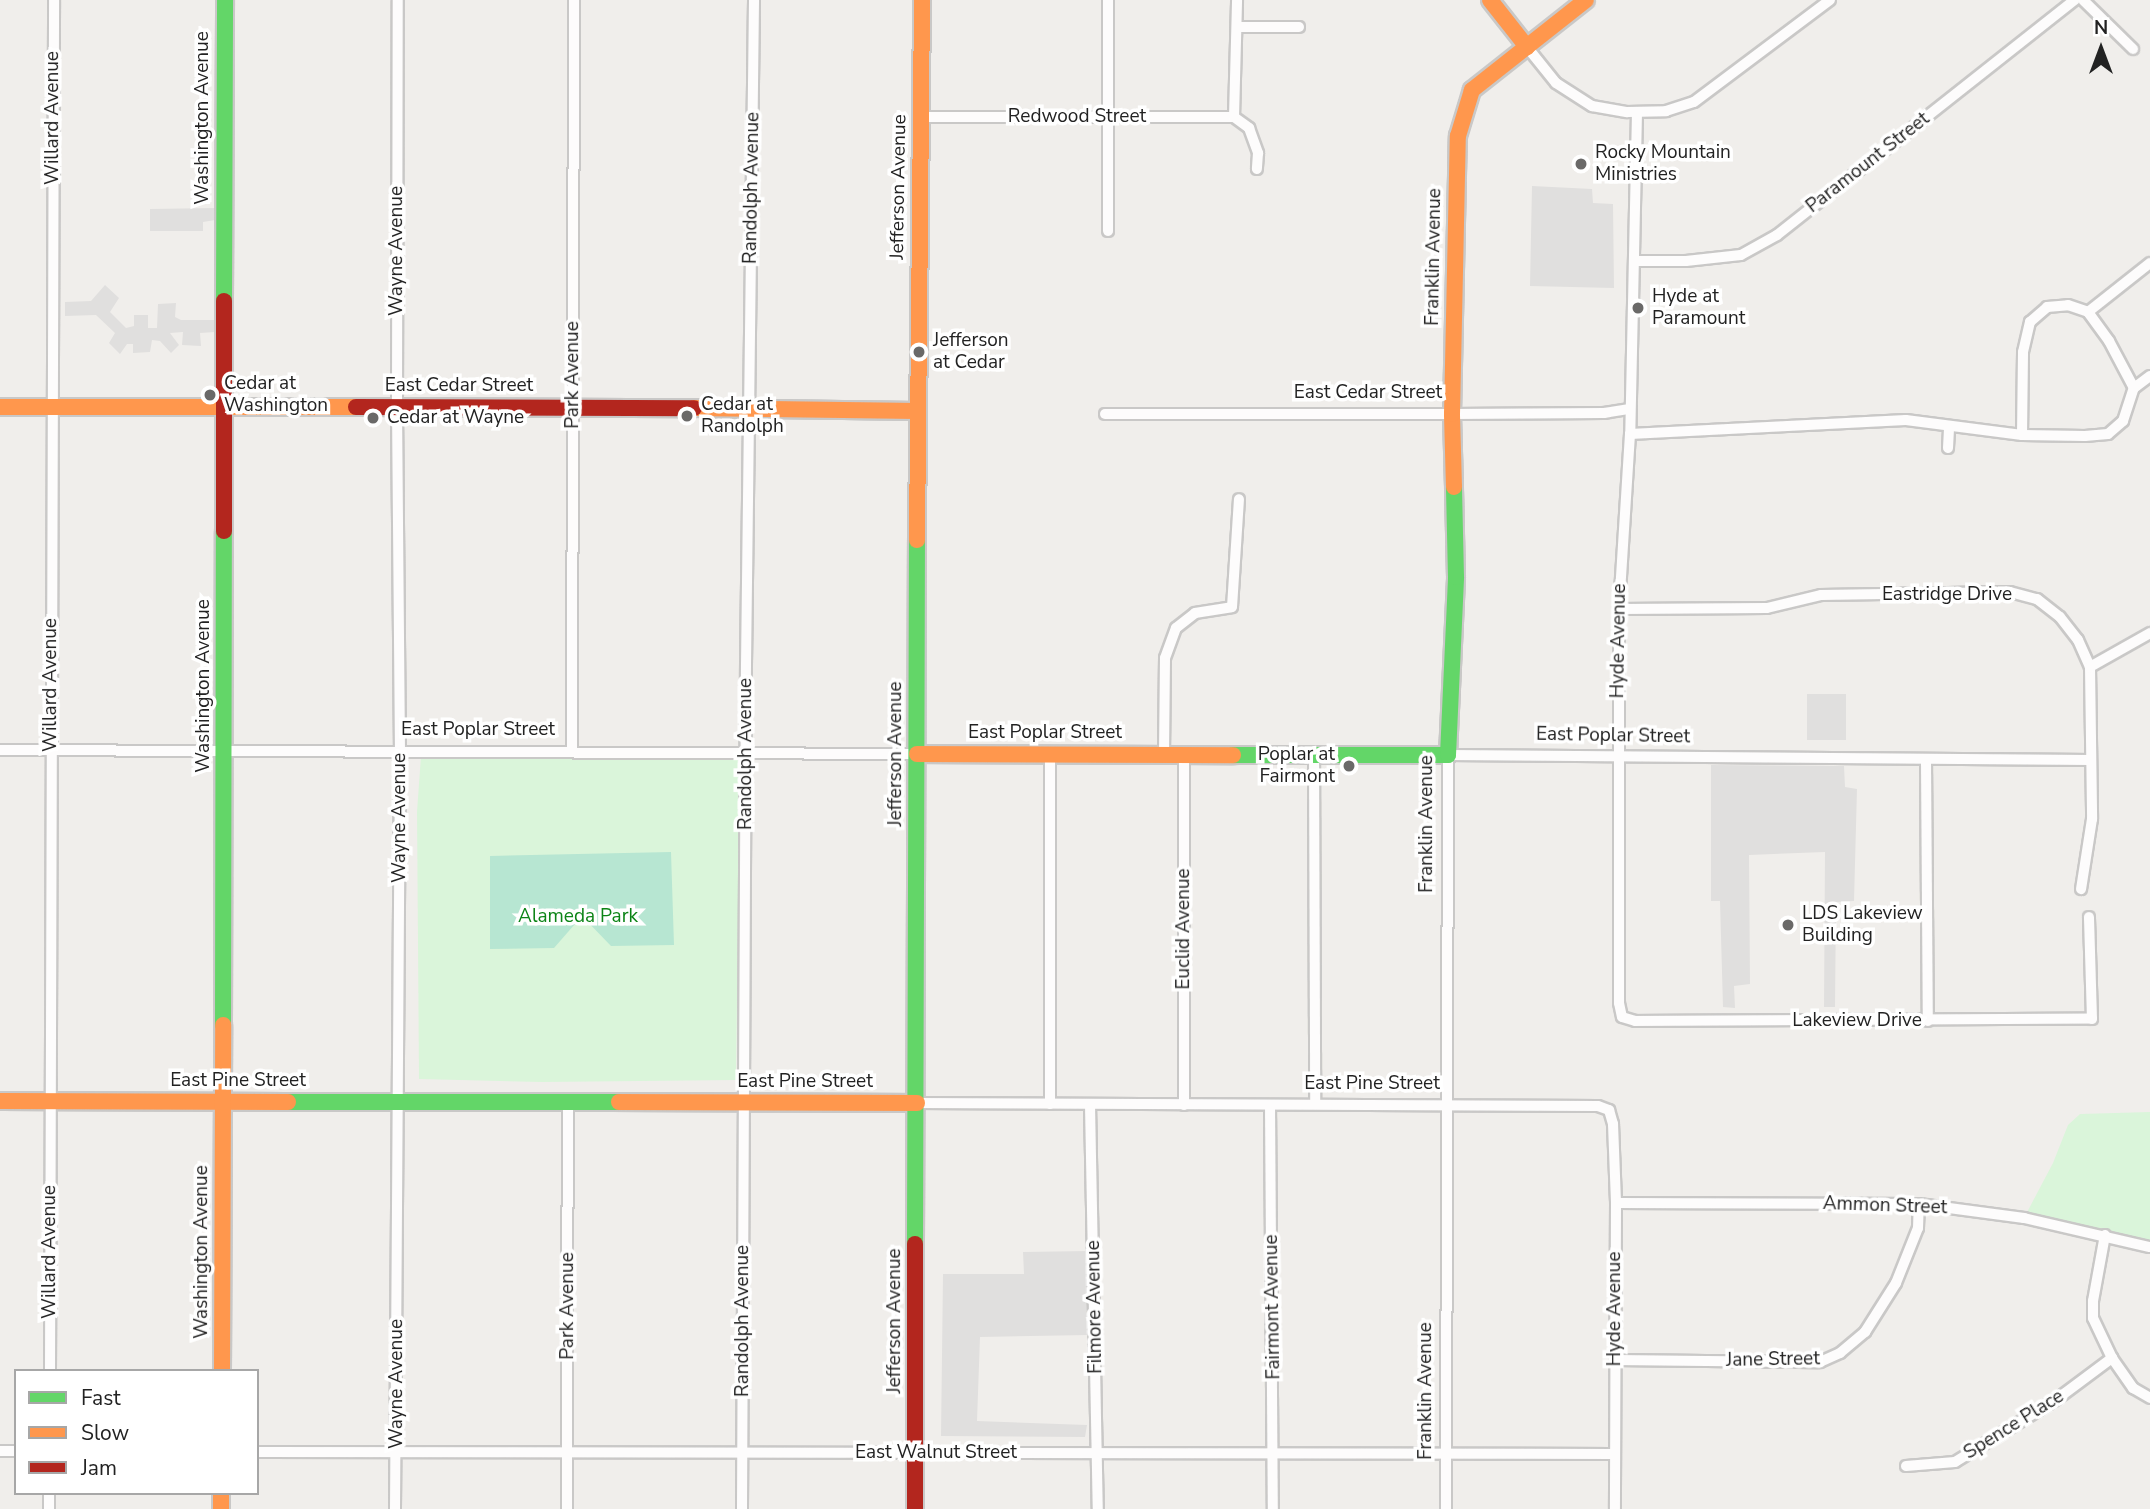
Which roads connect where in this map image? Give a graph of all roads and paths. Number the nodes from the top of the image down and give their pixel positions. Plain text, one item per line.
1 (54, 0) edge
2 (225, 0) edge
3 (398, 0) edge
4 (574, 0) edge
5 (754, 0) edge
6 (922, 0) edge
7 (1108, 0) edge
8 (1237, 0) edge
9 (1490, 0) edge
10 (1586, 0) edge
11 (1830, 0) edge
12 (2075, 0) edge
13 (2083, 0) edge
14 (1237, 27) junction
15 (1299, 27) dead end
16 (1527, 47) junction
17 (2133, 49) dead end
18 (1637, 112) junction
19 (921, 117) junction
20 (1108, 117) junction
21 (1234, 117) junction
22 (1257, 169) dead end
23 (1108, 231) dead end
24 (1635, 261) junction
25 (2150, 263) edge
26 (2088, 312) junction
27 (2150, 376) edge
28 (2134, 388) junction
29 (0, 407) edge
30 (52, 407) junction
31 (223, 407) junction
32 (397, 407) junction
33 (573, 407) junction
34 (748, 408) junction
35 (1630, 409) junction
36 (917, 411) junction
37 (1105, 414) dead end
38 (1452, 414) junction
39 (1949, 426) junction
40 (1630, 434) junction
41 (2022, 435) junction
42 (1948, 449) dead end
43 (1238, 499) dead end
44 (1619, 609) junction
45 (2150, 633) edge
46 (2090, 667) junction
47 (0, 750) edge
48 (226, 750) junction
49 (572, 750) junction
50 (50, 751) junction
51 (400, 752) junction
52 (746, 753) junction
53 (917, 754) junction
54 (1050, 754) junction
55 (1164, 754) junction
56 (1184, 754) junction
57 (1314, 754) junction
58 (1448, 755) junction
59 (1618, 757) junction
60 (2091, 760) junction
61 (1926, 761) junction
62 (2081, 889) dead end
63 (2089, 917) dead end
64 (1622, 1017) joint
65 (1928, 1021) junction
66 (0, 1101) edge
67 (50, 1101) junction
68 (224, 1102) junction
69 (399, 1102) junction
70 (568, 1103) junction
71 (743, 1103) junction
72 (917, 1103) junction
73 (1050, 1104) junction
74 (1315, 1104) junction
75 (1090, 1105) junction
76 (1184, 1105) junction
77 (1270, 1105) junction
78 (1448, 1106) junction
79 (1609, 1110) joint
80 (1616, 1203) junction
81 (1919, 1204) junction
82 (2105, 1235) junction
83 (2150, 1247) edge
84 (2112, 1358) junction
85 (1615, 1360) junction
86 (50, 1369) edge
87 (222, 1369) edge
88 (2150, 1398) edge
89 (259, 1452) edge
90 (397, 1452) junction
91 (568, 1452) junction
92 (742, 1452) junction
93 (1098, 1452) junction
94 (1275, 1452) junction
95 (915, 1454) junction
96 (1447, 1454) junction
97 (1614, 1454) junction
98 (1906, 1466) dead end
99 (395, 1509) edge
100 (567, 1509) edge
101 (742, 1509) edge
102 (915, 1509) edge
103 (1098, 1509) edge
104 (1273, 1509) edge
105 (1446, 1509) edge
106 (1615, 1509) edge

1 - 30 street, Willard Avenue
2 - 31 street, Washington Avenue
3 - 32 street, Wayne Avenue
4 - 33 street, Park Avenue
5 - 34 street, Randolph Avenue
6 - 19 street, Jefferson Avenue
7 - 20 street
8 - 14 street
9 - 16 street
10 - 16 street, Franklin Avenue
11 - 18 street
12 - 24 street, Paramount Street
13 - 17 street
14 - 15 street
14 - 21 street
16 - 18 street
16 - 38 street, Franklin Avenue
18 - 24 street
19 - 20 street, Redwood Street
19 - 36 street, Jefferson Avenue
20 - 21 street, Redwood Street
20 - 23 street
21 - 22 street
24 - 35 street
25 - 26 street
26 - 28 street
26 - 41 street
27 - 28 street
28 - 41 street
29 - 30 street, East Cedar Street
30 - 31 street, East Cedar Street
30 - 50 street, Willard Avenue
31 - 32 street, East Cedar Street
31 - 48 street, Washington Avenue
32 - 33 street, East Cedar Street
32 - 51 street, Wayne Avenue
33 - 34 street, East Cedar Street
33 - 49 street, Park Avenue
34 - 36 street, East Cedar Street
34 - 52 street, Randolph Avenue
35 - 38 street, East Cedar Street
35 - 40 street, Hyde Avenue
36 - 53 street, Jefferson Avenue
37 - 38 street, East Cedar Street
38 - 58 street, Franklin Avenue
39 - 40 street
39 - 41 street
39 - 42 street
40 - 44 street, Hyde Avenue
43 - 55 street
44 - 46 street, Eastridge Drive
44 - 59 street, Hyde Avenue
45 - 46 street
46 - 60 street, Eastridge Drive
47 - 50 street, East Poplar Street
48 - 50 street, East Poplar Street
48 - 51 street, East Poplar Street
48 - 68 street, Washington Avenue
49 - 51 street, East Poplar Street
49 - 52 street, East Poplar Street
50 - 67 street, Willard Avenue
51 - 69 street, Wayne Avenue
52 - 53 street, East Poplar Street
52 - 71 street, Randolph Avenue
53 - 54 street, East Poplar Street
53 - 72 street, Jefferson Avenue
54 - 55 street, East Poplar Street
54 - 73 street
55 - 56 street, East Poplar Street
56 - 57 street, East Poplar Street
56 - 76 street, Euclid Avenue
57 - 58 street, East Poplar Street
57 - 74 street
58 - 59 street, East Poplar Street
58 - 78 street, Franklin Avenue
59 - 61 street, East Poplar Street
59 - 64 street, Hyde Avenue
60 - 61 street, East Poplar Street
60 - 62 street, Eastridge Drive
61 - 65 street
63 - 65 street, Lakeview Drive
64 - 65 street, Lakeview Drive
66 - 67 street, East Pine Street
67 - 68 street, East Pine Street
67 - 86 street, Willard Avenue
68 - 69 street, East Pine Street
68 - 87 street, Washington Avenue
69 - 70 street, East Pine Street
69 - 90 street, Wayne Avenue
70 - 71 street, East Pine Street
70 - 91 street, Park Avenue
71 - 72 street, East Pine Street
71 - 92 street, Randolph Avenue
72 - 73 street, East Pine Street
72 - 95 street, Jefferson Avenue
73 - 75 street, East Pine Street
74 - 77 street, East Pine Street
74 - 78 street, East Pine Street
75 - 76 street, East Pine Street
75 - 93 street, Filmore Avenue
76 - 77 street, East Pine Street
77 - 94 street, Fairmont Avenue
78 - 79 street, East Pine Street
78 - 96 street, Franklin Avenue
79 - 80 street, Hyde Avenue
80 - 81 street, Ammon Street
80 - 85 street, Hyde Avenue
81 - 82 street, Ammon Street
81 - 85 street, Jane Street
82 - 83 street, Ammon Street
82 - 84 street
84 - 88 street
84 - 98 street, Spence Place
85 - 97 street, Hyde Avenue
89 - 90 street, East Walnut Street
90 - 91 street, East Walnut Street
90 - 99 street, Wayne Avenue
91 - 92 street, East Walnut Street
91 - 100 street, Park Avenue
92 - 95 street, East Walnut Street
92 - 101 street, Randolph Avenue
93 - 94 street, East Walnut Street
93 - 95 street, East Walnut Street
93 - 103 street, Filmore Avenue
94 - 96 street, East Walnut Street
94 - 104 street, Fairmont Avenue
95 - 102 street, Jefferson Avenue
96 - 97 street, East Walnut Street
96 - 105 street, Franklin Avenue
97 - 106 street, Hyde Avenue

